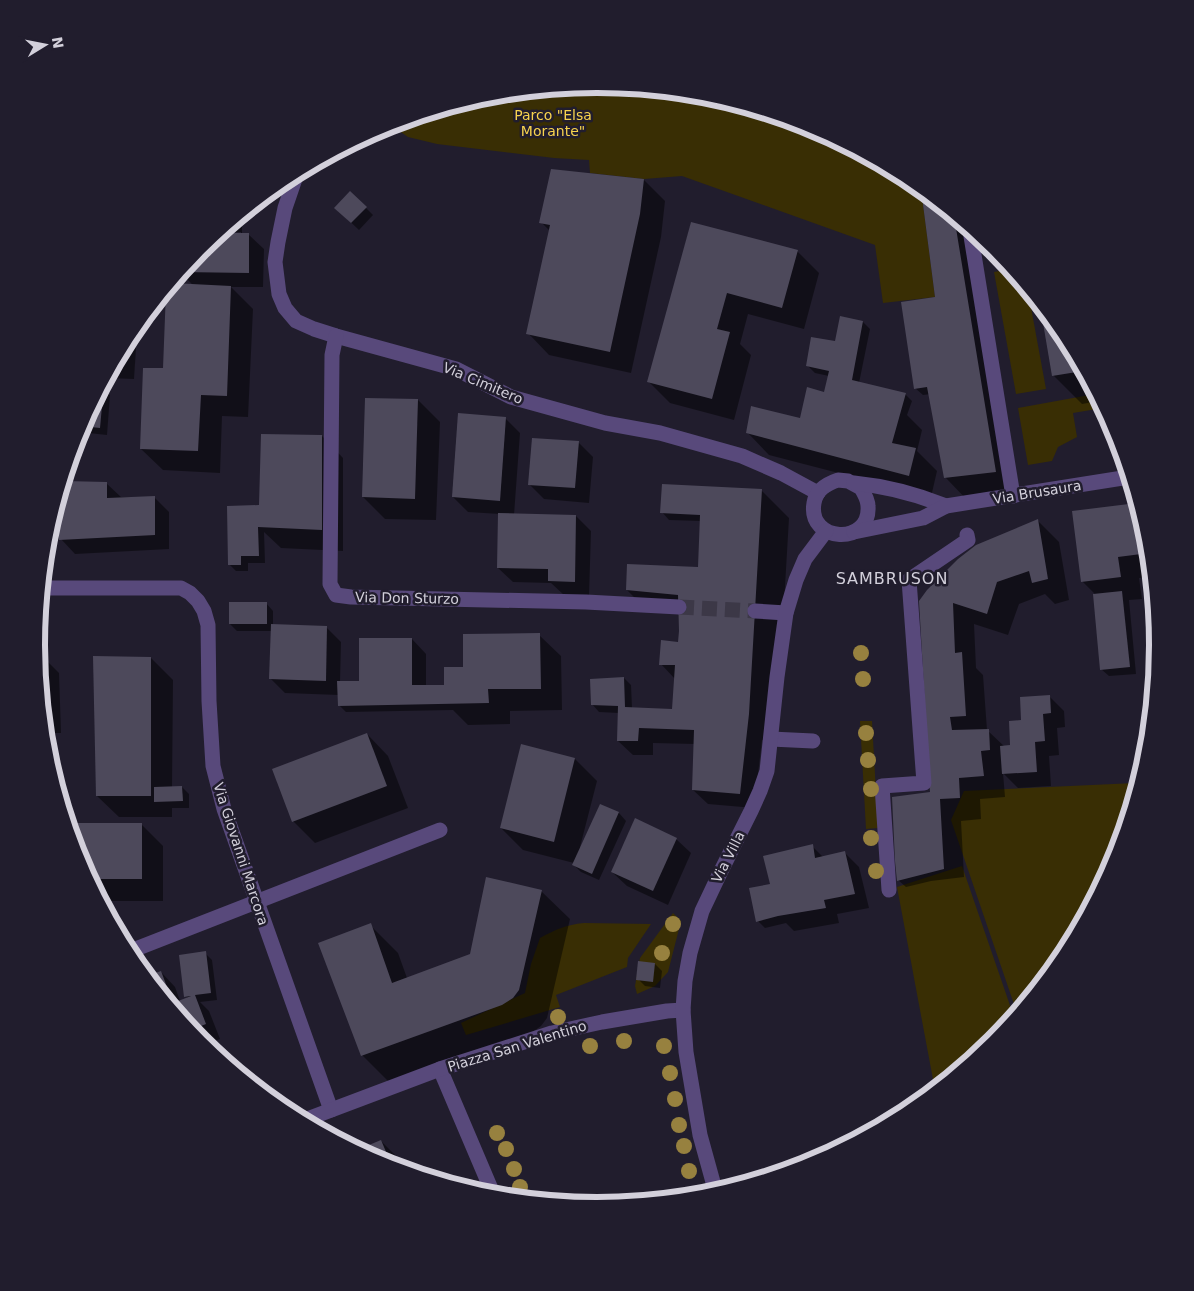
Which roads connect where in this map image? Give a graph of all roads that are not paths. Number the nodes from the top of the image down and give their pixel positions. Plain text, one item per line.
1 (293, 185) edge
2 (972, 240) edge
3 (336, 336) junction
4 (1123, 479) edge
5 (854, 483) junction
6 (818, 493) junction
7 (1012, 496) junction
8 (946, 506) junction
9 (826, 530) junction
10 (854, 532) junction
11 (967, 535) dead end
12 (48, 588) edge
13 (679, 607) tunnel mouth
14 (755, 611) tunnel mouth
15 (786, 613) junction
16 (771, 739) junction
17 (813, 741) dead end
18 (440, 830) dead end
19 (889, 890) dead end
20 (256, 902) junction
21 (136, 949) edge
22 (683, 1010) junction
23 (440, 1070) junction
24 (331, 1110) junction
25 (311, 1118) edge
26 (714, 1185) edge
27 (490, 1187) edge

1 - 3 street, Via Cimitero
2 - 7 street
3 - 6 street, Via Cimitero
3 - 13 street, Via Don Sturzo
4 - 7 street, Via Brusaura
5 - 6 street, Via Brusaura
5 - 8 street, Via Brusaura
5 - 10 street
6 - 9 street
7 - 8 street, Via Brusaura
8 - 10 street, Via Brusaura
9 - 10 street, Via Brusaura
9 - 15 street, Via Villa
11 - 19 street
12 - 20 street, Via Giovanni Marcora
14 - 15 street
15 - 16 street, Via Villa
16 - 17 street
16 - 22 street, Via Villa
18 - 20 street
20 - 21 street
20 - 24 street, Via Giovanni Marcora
22 - 23 street, Piazza San Valentino
22 - 26 street, Via Villa
23 - 24 street, Piazza San Valentino
23 - 27 street, Piazza San Valentino
24 - 25 street, Piazza San Valentino

